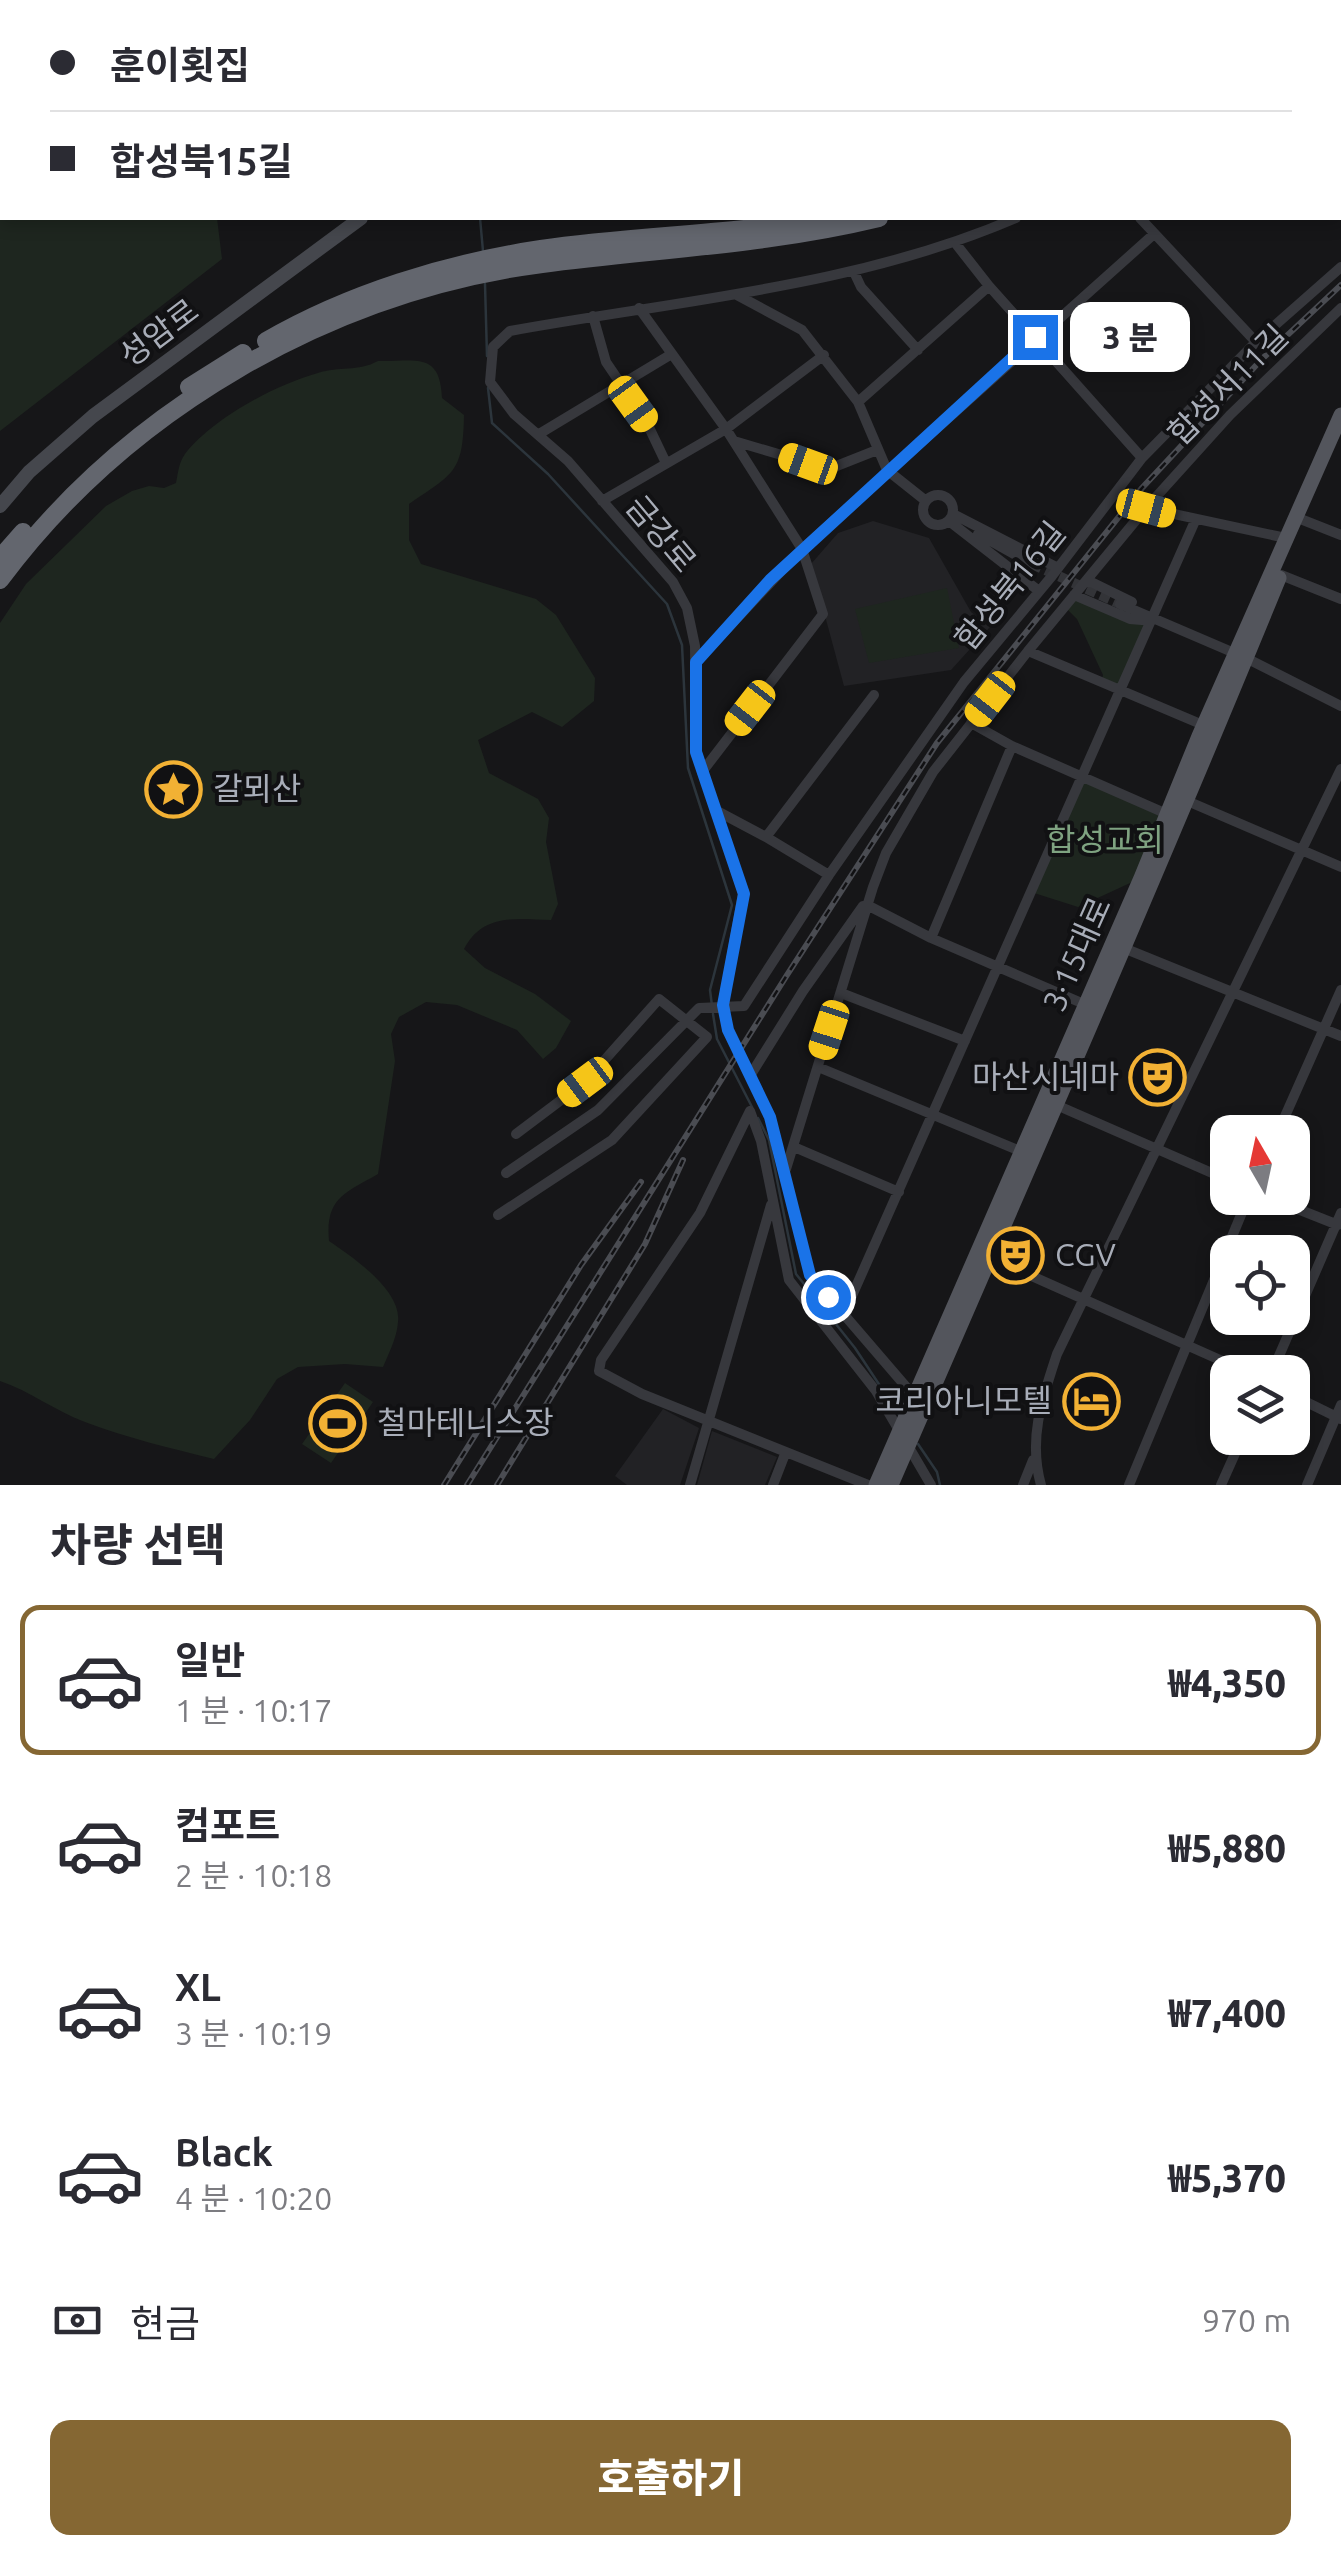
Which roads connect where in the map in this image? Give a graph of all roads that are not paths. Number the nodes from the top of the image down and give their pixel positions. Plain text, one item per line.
1 (358, 220) edge
2 (813, 220) edge
3 (871, 220) edge
4 (1011, 220) edge
5 (1142, 220) edge
6 (1154, 234) junction
7 (956, 244) junction
8 (501, 263) junction
9 (1341, 267) edge
10 (463, 272) junction
11 (854, 272) junction
12 (989, 286) junction
13 (736, 294) junction
14 (639, 308) junction
15 (1341, 308) edge
16 (593, 316) junction
17 (1035, 337) junction
18 (1256, 342) junction
19 (918, 350) junction
20 (824, 354) junction
21 (670, 355) junction
22 (620, 386) junction
23 (858, 402) junction
24 (1341, 415) edge
25 (726, 429) junction
26 (539, 434) junction
27 (1341, 440) edge
28 (734, 442) junction
29 (877, 450) junction
30 (1142, 458) junction
31 (666, 464) junction
32 (887, 470) junction
33 (602, 501) junction
34 (926, 501) junction
35 (0, 506) edge
36 (1146, 508) junction
37 (951, 517) junction
38 (1195, 520) junction
39 (1303, 520) junction
40 (1341, 536) edge
41 (1286, 538) junction
42 (802, 549) junction
43 (0, 558) edge
44 (1032, 564) tunnel mouth
45 (1058, 568) junction
46 (1280, 574) junction
47 (0, 580) edge
48 (1087, 580) junction
49 (1039, 591) junction
50 (1074, 595) junction
51 (1341, 599) edge
52 (1120, 604) tunnel mouth
53 (1149, 616) junction
54 (1028, 651) junction
55 (1240, 656) junction
56 (696, 662) junction
57 (1119, 690) junction
58 (874, 695) dead end
59 (1341, 706) edge
60 (971, 724) junction
61 (1203, 725) junction
62 (1012, 746) junction
63 (1341, 770) edge
64 (702, 772) junction
65 (1081, 776) junction
66 (1186, 800) junction
67 (717, 811) junction
68 (1167, 814) junction
69 (766, 836) junction
70 (1302, 849) junction
71 (1341, 867) edge
72 (829, 876) junction
73 (870, 906) junction
74 (930, 938) junction
75 (1126, 949) junction
76 (998, 967) junction
77 (1341, 990) edge
78 (841, 992) junction
79 (1232, 992) junction
80 (1084, 1004) junction
81 (722, 1005) junction
82 (687, 1021) junction
83 (1324, 1029) junction
84 (1341, 1036) edge
85 (964, 1041) junction
86 (818, 1067) junction
87 (750, 1076) junction
88 (1054, 1104) junction
89 (1286, 1115) edge
90 (931, 1116) junction
91 (516, 1134) dead end
92 (794, 1147) junction
93 (1154, 1150) junction
94 (1020, 1151) junction
95 (785, 1172) junction
96 (1210, 1173) edge
97 (506, 1174) dead end
98 (899, 1192) junction
99 (773, 1200) junction
100 (1310, 1211) edge
101 (498, 1215) dead end
102 (1241, 1215) edge
103 (1339, 1221) edge
104 (989, 1258) junction
105 (1086, 1298) junction
106 (842, 1316) junction
107 (1187, 1344) junction
108 (1211, 1355) edge
109 (1280, 1355) edge
110 (1310, 1402) edge
111 (915, 1405) junction
112 (1339, 1413) edge
113 (709, 1422) junction
114 (905, 1436) junction
115 (785, 1454) junction
116 (1234, 1455) edge
117 (1034, 1460) junction
118 (690, 1485) edge
119 (773, 1485) edge
120 (872, 1485) edge
121 (891, 1485) edge
122 (932, 1485) edge
123 (1023, 1485) edge
124 (1041, 1485) edge
125 (1129, 1485) edge
126 (1221, 1485) edge
127 (1307, 1485) edge

1 - 35 main road, 성암로
2 - 8 highway
3 - 8 highway
4 - 7 street, 금강로
5 - 6 street
6 - 17 street
6 - 18 street
7 - 11 street, 금강로
7 - 12 street
8 - 10 highway
9 - 18 street, 합성북16길
10 - 43 highway
10 - 47 highway
11 - 13 street, 금강로
11 - 19 street
12 - 17 street
12 - 19 street
13 - 14 street, 금강로
13 - 20 street
14 - 16 street, 금강로
14 - 21 street
15 - 36 street, 합성서11길
16 - 22 street
16 - 26 street, 금강로
17 - 30 street
17 - 32 street
18 - 30 street, 합성북16길
19 - 23 street
20 - 23 street
20 - 25 street
21 - 22 street
21 - 25 street
22 - 26 street
22 - 31 street
23 - 29 street
24 - 41 main road, 3·15대로
25 - 28 street
25 - 31 street
26 - 33 street, 금강로
27 - 39 main road, 3·15대로
28 - 29 street
28 - 42 street
29 - 32 street
30 - 45 street, 합성북16길
31 - 33 street
32 - 34 street
32 - 42 street
33 - 56 street, 금강로
34 - 37 street
34 - 37 street
36 - 38 street
36 - 48 street, 합성서11길
37 - 44 street
37 - 45 street
37 - 49 street
38 - 41 street
38 - 53 street
39 - 40 street
39 - 46 main road, 3·15대로
41 - 55 main road, 3·15대로
42 - 56 street
42 - 64 street
45 - 49 street, 합성북16길
46 - 51 street
46 - 55 main road, 3·15대로
48 - 50 street, 합성서11길
48 - 53 street
49 - 72 street, 합성북16길
50 - 53 street
50 - 54 street, 합성서11길
52 - 53 street
53 - 55 street
53 - 57 street
54 - 57 street
54 - 60 street, 합성서11길
55 - 59 street
55 - 61 main road, 3·15대로
55 - 66 main road, 3·15대로
56 - 64 street, 금강로
57 - 61 street
57 - 65 street
58 - 69 street
60 - 62 street
60 - 73 street, 합성서11길
61 - 68 main road, 3·15대로
62 - 65 street
62 - 74 street
63 - 70 street
64 - 67 street, 금강로
65 - 68 street
65 - 76 street
66 - 70 street
66 - 75 main road, 3·15대로
67 - 69 street
67 - 81 street, 금강로
68 - 80 main road, 3·15대로
69 - 72 street
70 - 71 street
70 - 79 street
72 - 81 street, 합성북16길
73 - 74 street
73 - 78 street, 합성서11길
73 - 87 street
74 - 76 street
75 - 79 street
75 - 88 main road, 3·15대로
76 - 80 street
76 - 85 street
77 - 83 street
78 - 85 street
78 - 86 street, 합성서11길
79 - 83 street
79 - 93 street
80 - 94 main road, 3·15대로
81 - 82 street
81 - 87 street, 금강로
82 - 91 street
82 - 97 street
82 - 101 street
83 - 84 street
83 - 89 street
85 - 90 street
86 - 90 street
86 - 92 street, 합성서11길
87 - 95 street, 금강로
88 - 93 street
88 - 104 main road, 3·15대로
90 - 94 street
90 - 98 street
92 - 95 street, 합성서11길
92 - 98 street
93 - 96 street
93 - 105 street
94 - 111 main road, 3·15대로
95 - 106 street, 금강로
98 - 106 street
99 - 113 street
99 - 113 street
99 - 114 street
100 - 103 street
102 - 107 street
103 - 109 street
104 - 105 street
104 - 111 main road, 3·15대로
105 - 107 street
105 - 117 street
106 - 111 street, 금강로
107 - 108 street
107 - 125 street
110 - 112 street
111 - 114 main road
112 - 127 street
113 - 115 street
113 - 118 street
114 - 120 main road
114 - 121 main road
114 - 122 street
115 - 119 street
115 - 120 street
116 - 126 street
117 - 123 street
117 - 124 street

